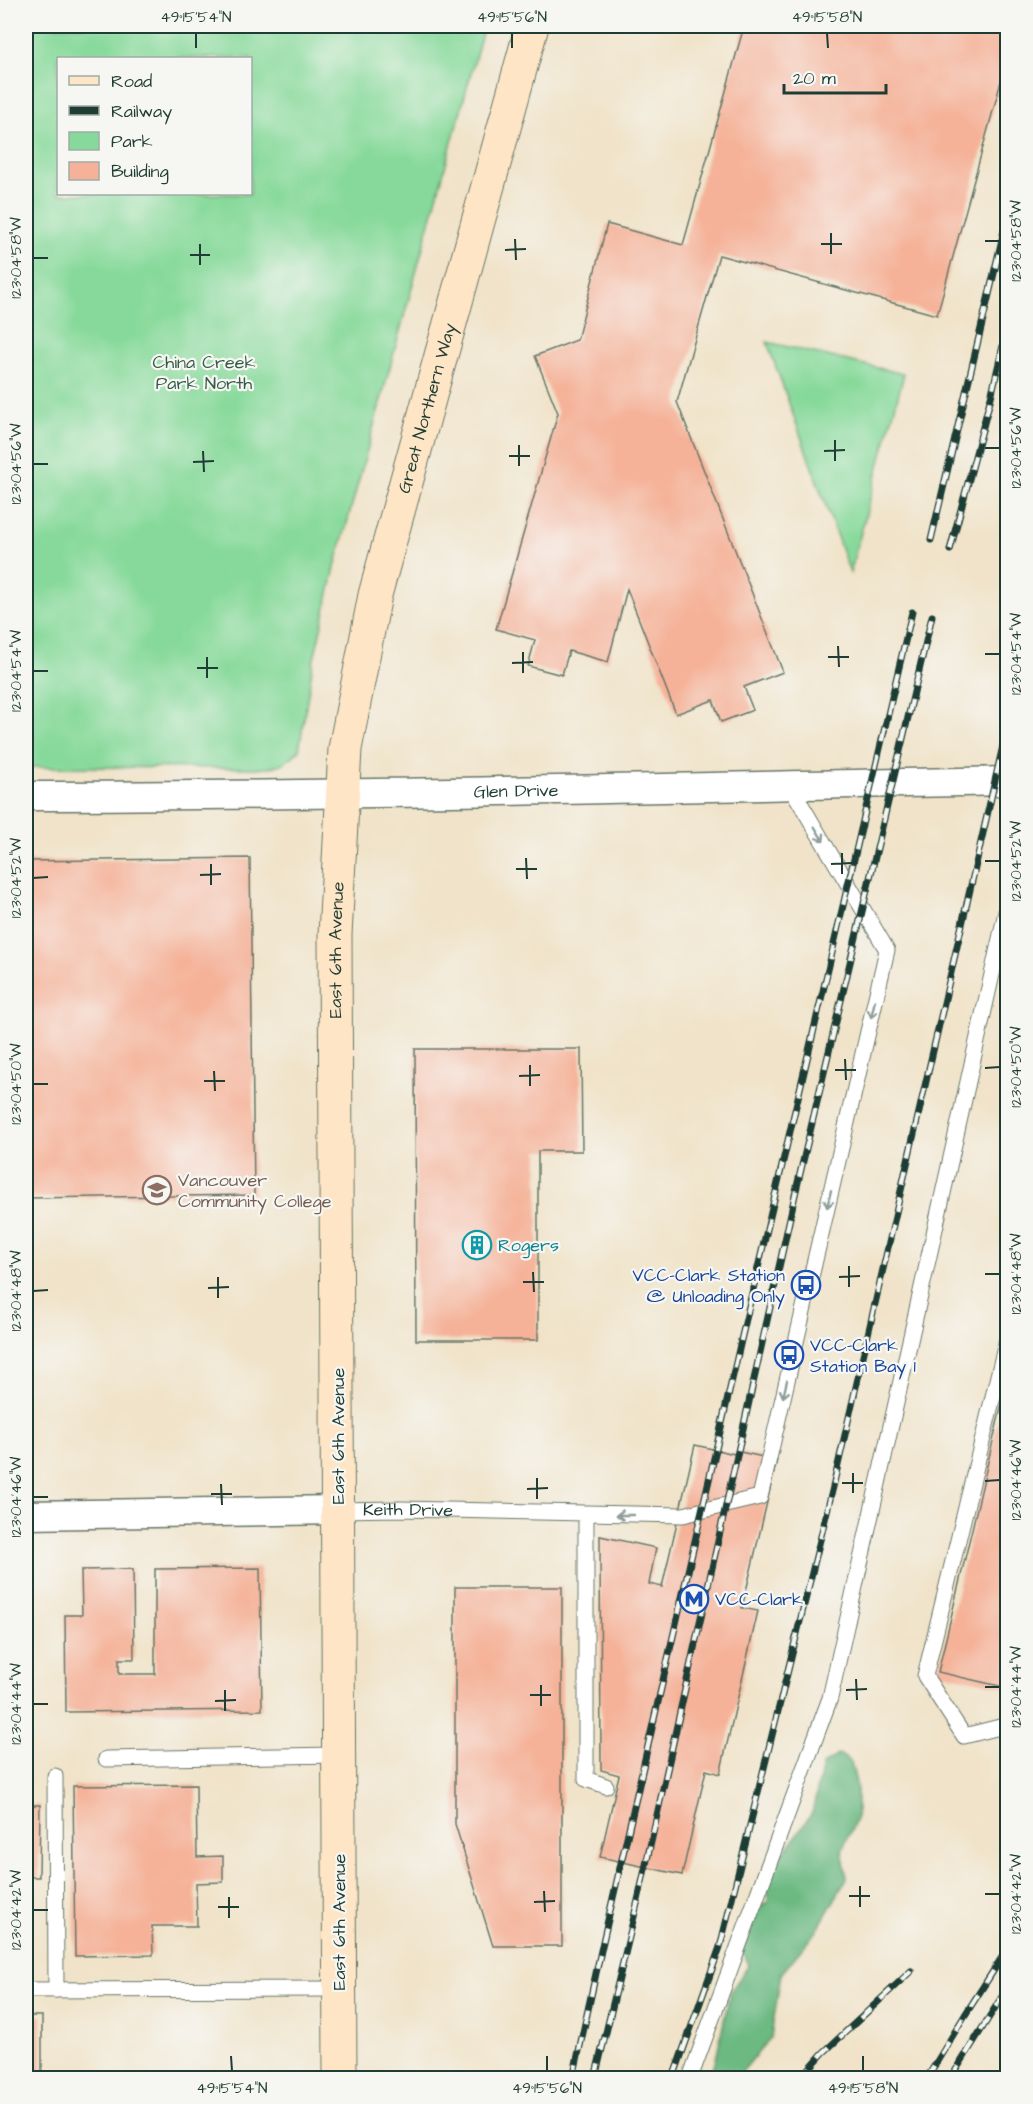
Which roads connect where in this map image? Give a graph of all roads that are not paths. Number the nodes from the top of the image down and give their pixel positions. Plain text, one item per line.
1 (532, 26) edge
2 (1008, 781) edge
3 (789, 784) junction
4 (342, 795) junction
5 (26, 796) edge
6 (1008, 903) edge
7 (1008, 1335) edge
8 (338, 1510) junction
9 (586, 1514) junction
10 (26, 1515) edge
11 (1008, 1725) edge
12 (339, 1755) junction
13 (106, 1760) dead end
14 (55, 1776) dead end
15 (606, 1786) dead end
16 (339, 1989) junction
17 (26, 1990) edge
18 (56, 1990) junction
19 (340, 2079) edge
20 (690, 2079) edge

1 - 4 main road, Great Northern Way
2 - 3 street, Glen Drive
3 - 4 street, Glen Drive
3 -> 9 lane, Keith Drive
4 - 5 street, Glen Drive
4 - 8 main road, East 6th Avenue
6 - 20 lane
7 - 11 lane
8 - 9 lane, Keith Drive
8 - 10 street, Keith Drive
8 - 12 main road, East 6th Avenue
9 - 15 lane
12 - 13 lane
12 - 16 main road, East 6th Avenue
14 - 18 lane
16 - 18 lane
16 - 19 main road, East 6th Avenue
17 - 18 lane

